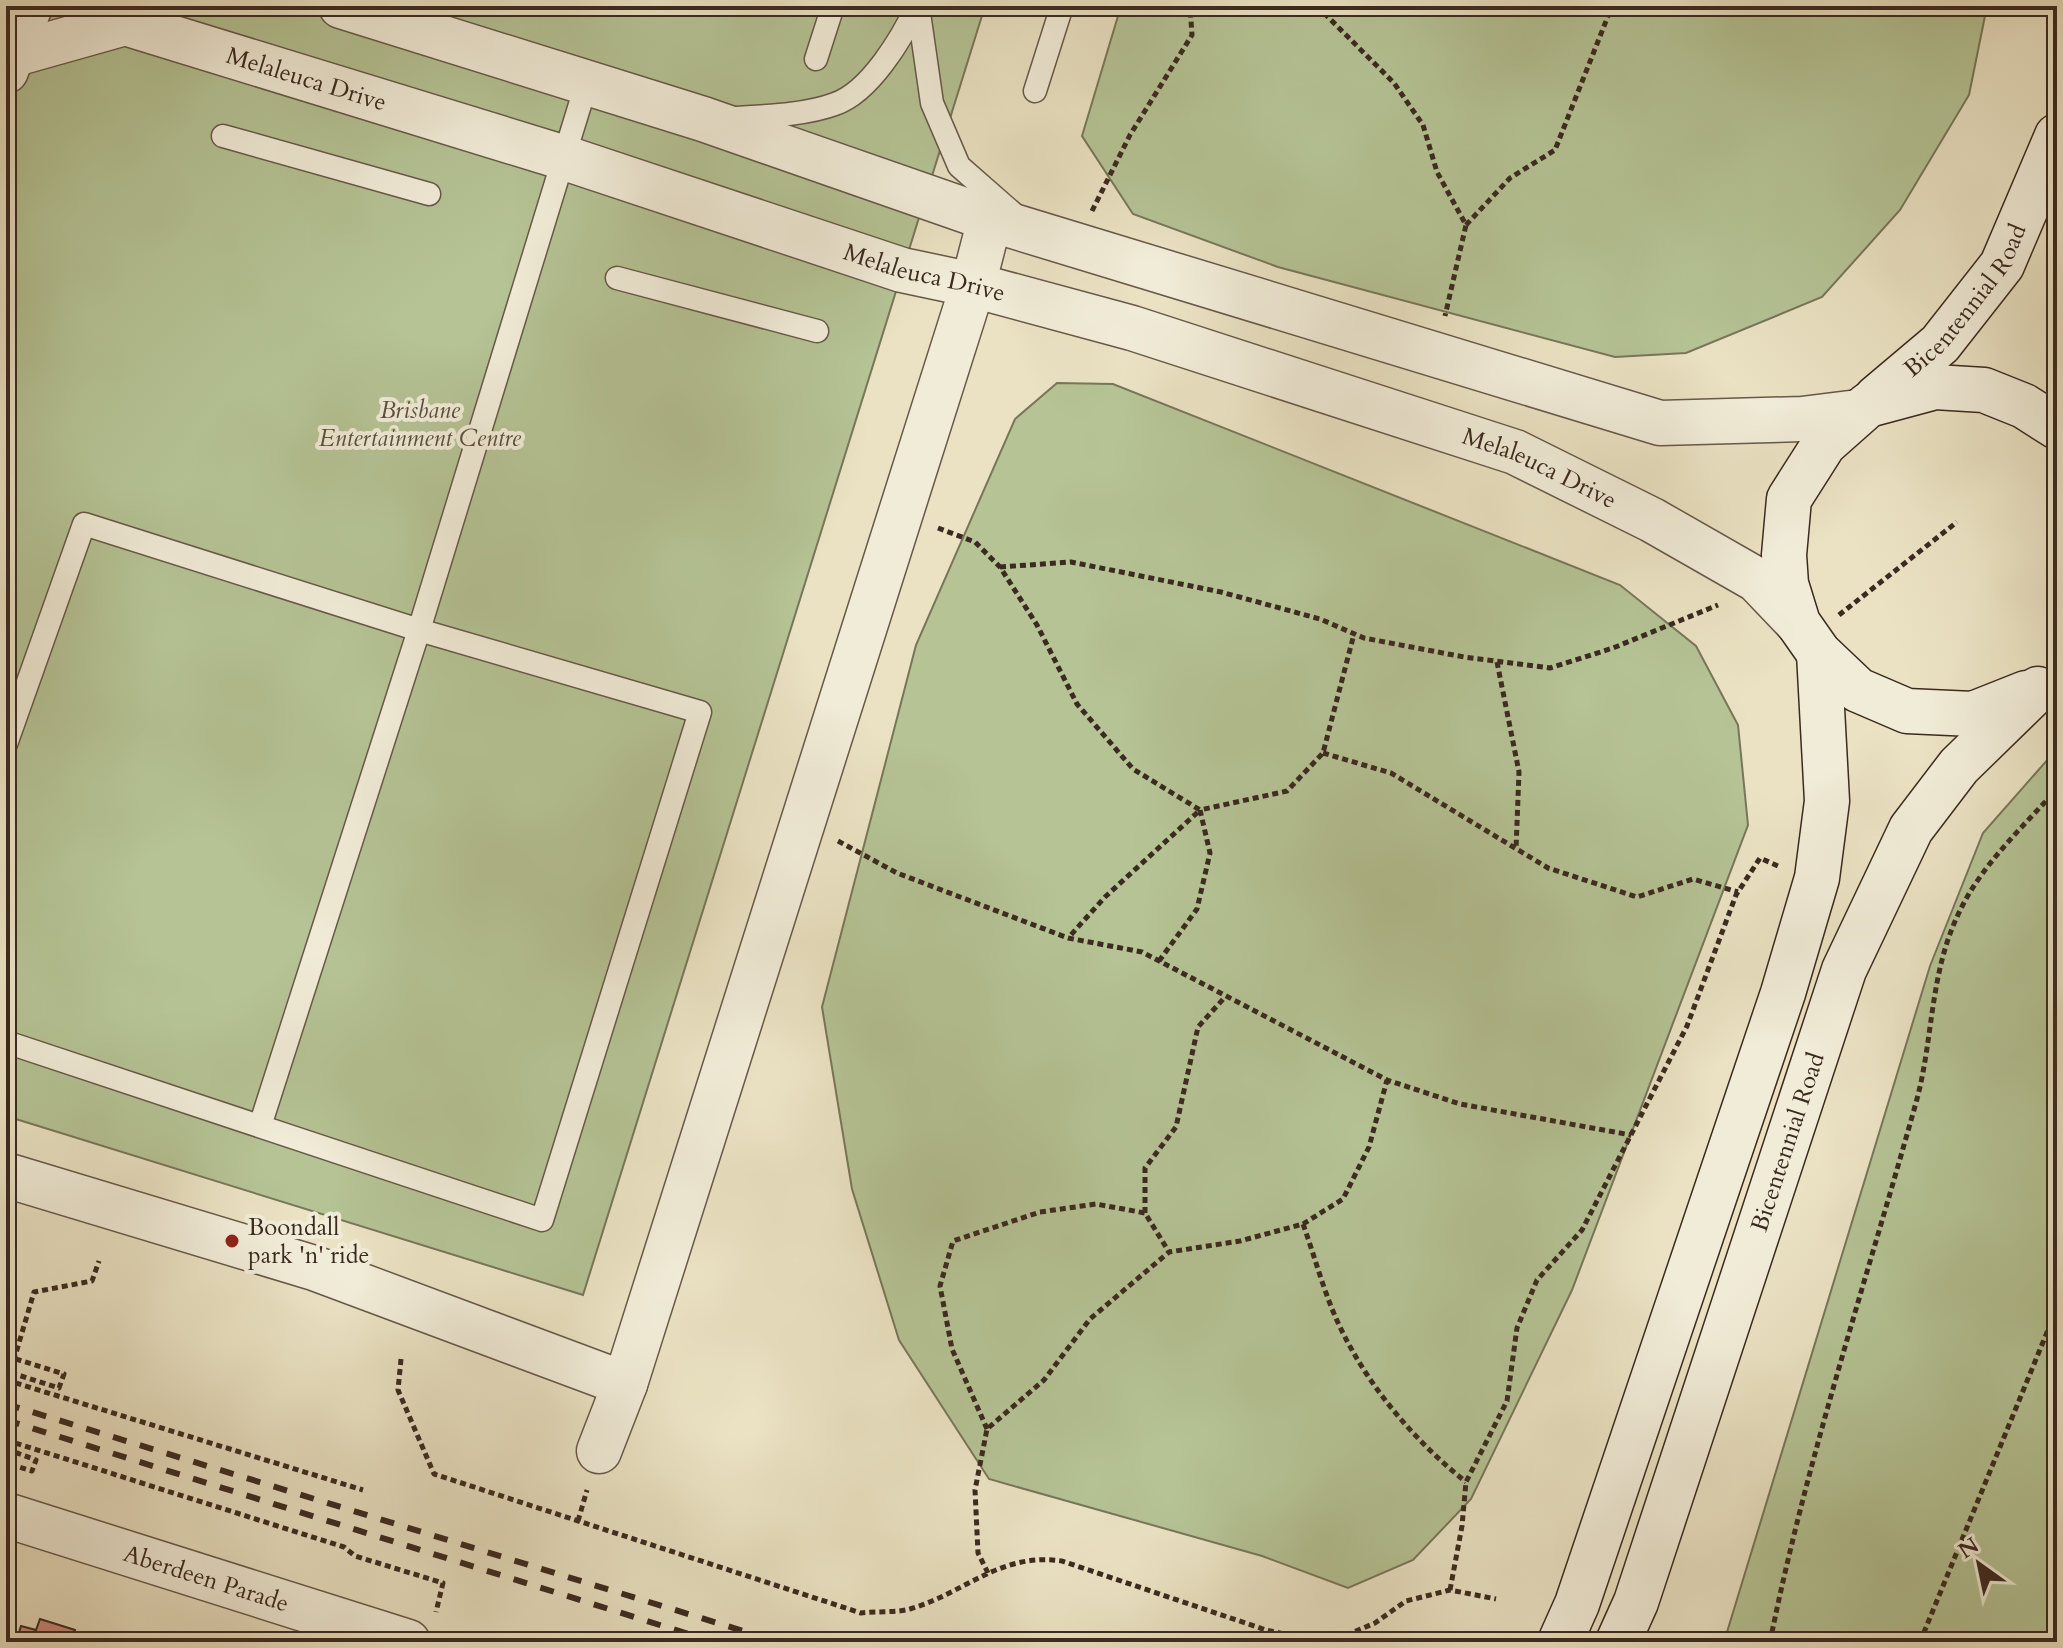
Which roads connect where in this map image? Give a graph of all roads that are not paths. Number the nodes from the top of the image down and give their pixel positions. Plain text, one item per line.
1 (30, 6) edge
2 (341, 6) edge
3 (833, 6) edge
4 (917, 6) edge
5 (1062, 6) edge
6 (816, 59) dead end
7 (10, 62) edge
8 (586, 85) junction
9 (1035, 91) dead end
10 (703, 119) junction
11 (223, 136) dead end
12 (2057, 136) edge
13 (565, 158) junction
14 (429, 194) dead end
15 (990, 219) junction
16 (1034, 232) junction
17 (617, 278) dead end
18 (973, 285) junction
19 (817, 331) dead end
20 (1863, 409) junction
21 (2057, 427) edge
22 (419, 630) junction
23 (1816, 632) junction
24 (2048, 680) edge
25 (6, 744) edge
26 (6, 1042) edge
27 (260, 1126) junction
28 (6, 1175) edge
29 (625, 1384) junction
30 (599, 1451) dead end
31 (6, 1515) edge
32 (421, 1630) edge
33 (1560, 1642) edge
34 (1618, 1642) edge

1 - 7 street
2 - 8 street
3 - 6 lane
4 - 10 lane
4 - 16 lane
5 - 9 lane
7 - 13 street, Melaleuca Drive
8 - 10 street
8 - 13 lane
10 - 15 street
11 - 14 lane
12 - 20 street, Bicentennial Road
13 - 18 street, Melaleuca Drive
13 - 22 lane
15 - 16 street
15 - 18 street
16 - 20 street
17 - 19 lane
18 - 23 street, Melaleuca Drive
18 - 29 street
20 - 21 street, Bicentennial Road
20 - 23 street, Bicentennial Road
22 - 25 lane
22 - 27 lane
22 - 27 lane
23 - 24 street, Bicentennial Road
23 - 33 street, Bicentennial Road
24 - 34 street, Bicentennial Road
26 - 27 lane
28 - 29 street
29 - 30 street
31 - 32 street, Aberdeen Parade

